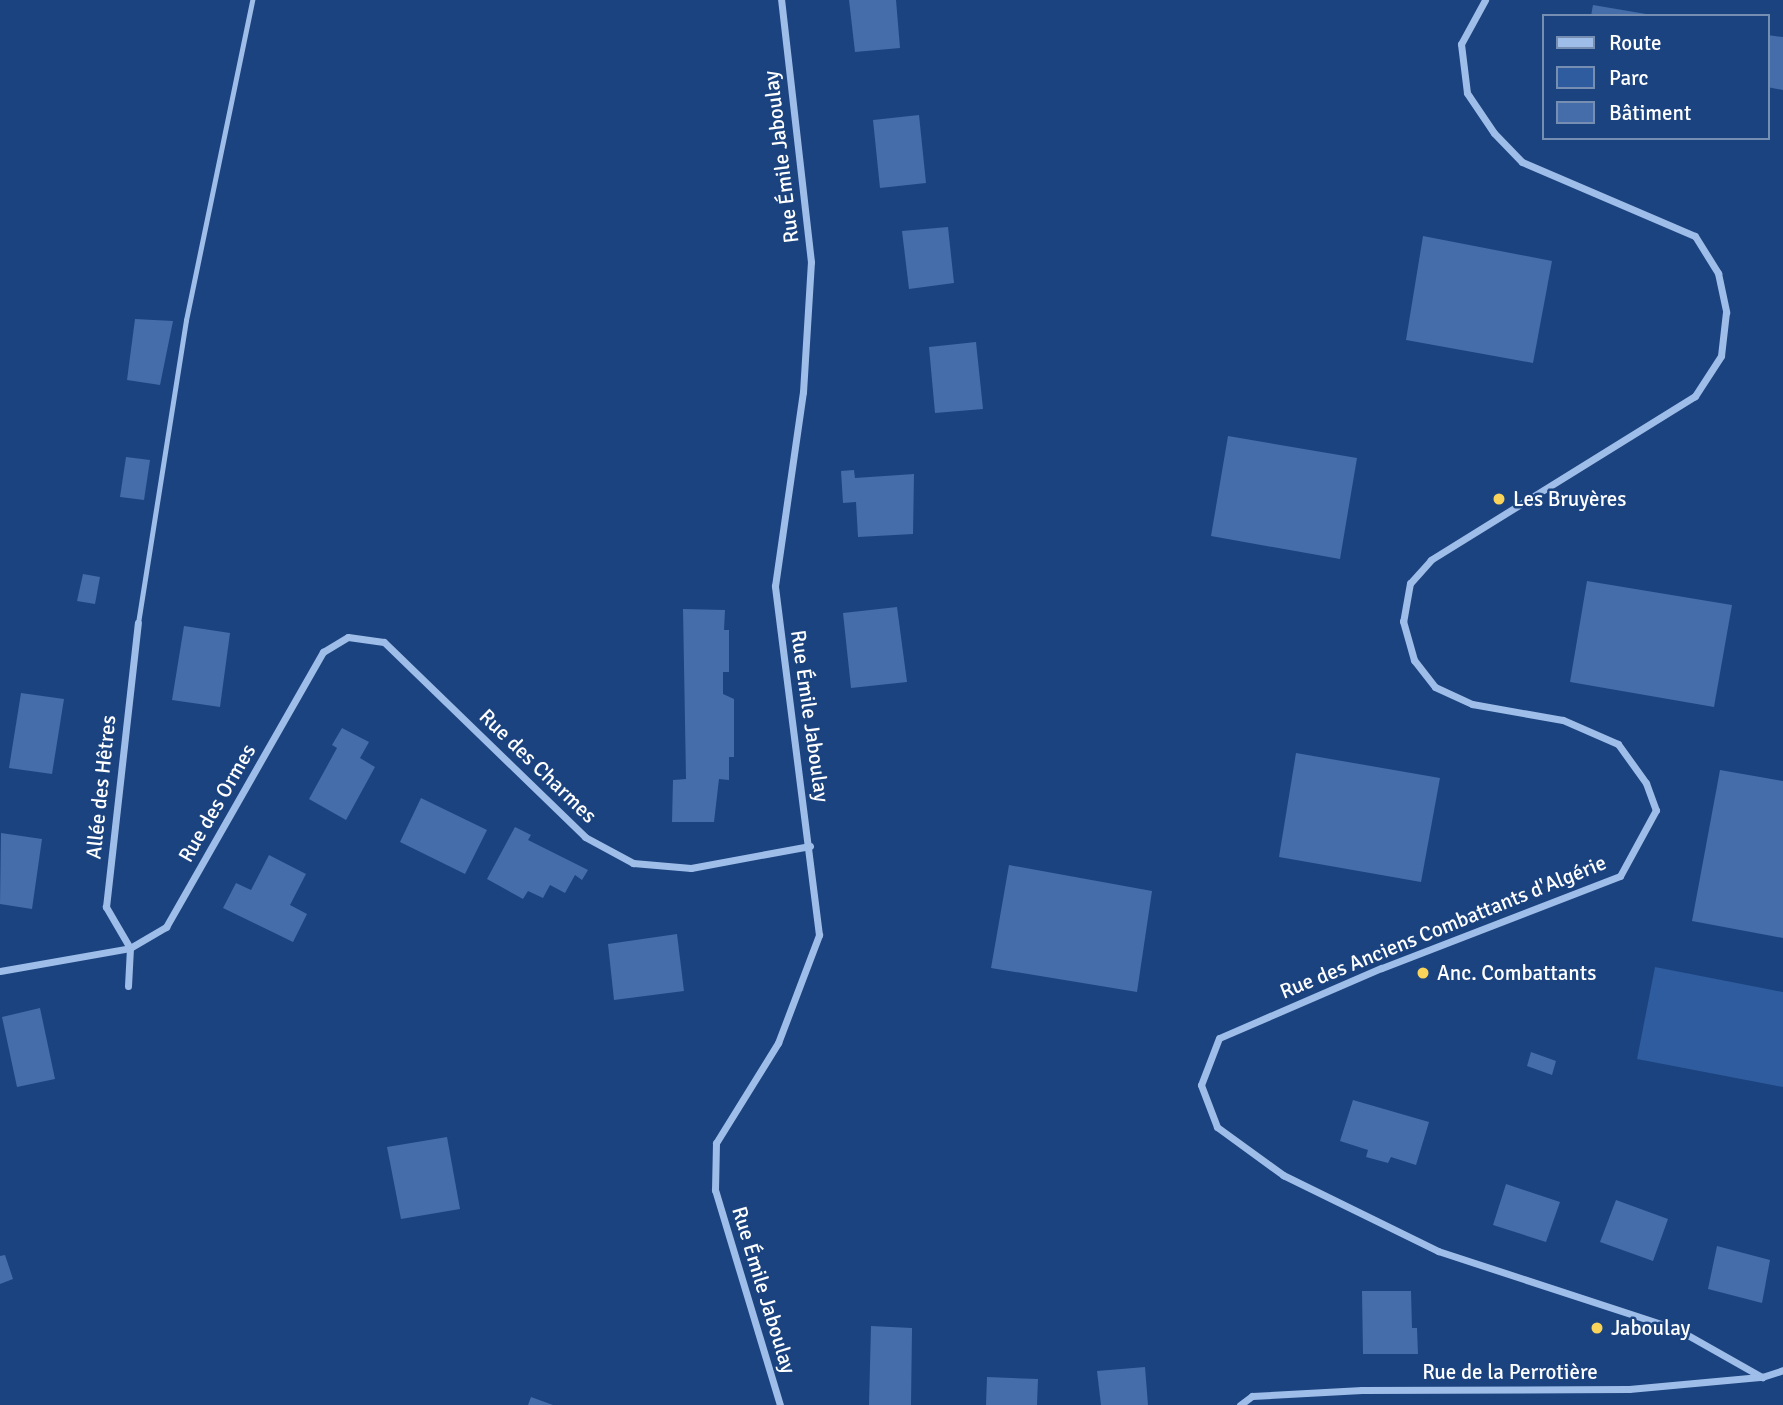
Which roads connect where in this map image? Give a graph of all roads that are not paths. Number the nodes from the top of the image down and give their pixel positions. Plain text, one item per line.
1 (252, 0) edge
2 (781, 0) edge
3 (1485, 0) edge
4 (138, 623) joint
5 (348, 637) joint
6 (810, 846) junction
7 (130, 948) junction
8 (0, 971) edge
9 (128, 986) dead end
10 (1783, 1370) edge
11 (1762, 1377) junction
12 (780, 1405) edge
13 (1240, 1405) edge

1 - 4 lane
2 - 6 street, Rue Émile Jaboulay
3 - 11 street, Rue des Anciens Combattants d'Algérie
4 - 7 street, Allée des Hêtres
5 - 6 street, Rue des Charmes
5 - 7 street, Rue des Ormes
6 - 12 street, Rue Émile Jaboulay
7 - 8 street, Rue des Ormes
7 - 9 street
10 - 11 street, Rue de la Perrotière
11 - 13 street, Rue de la Perrotière

